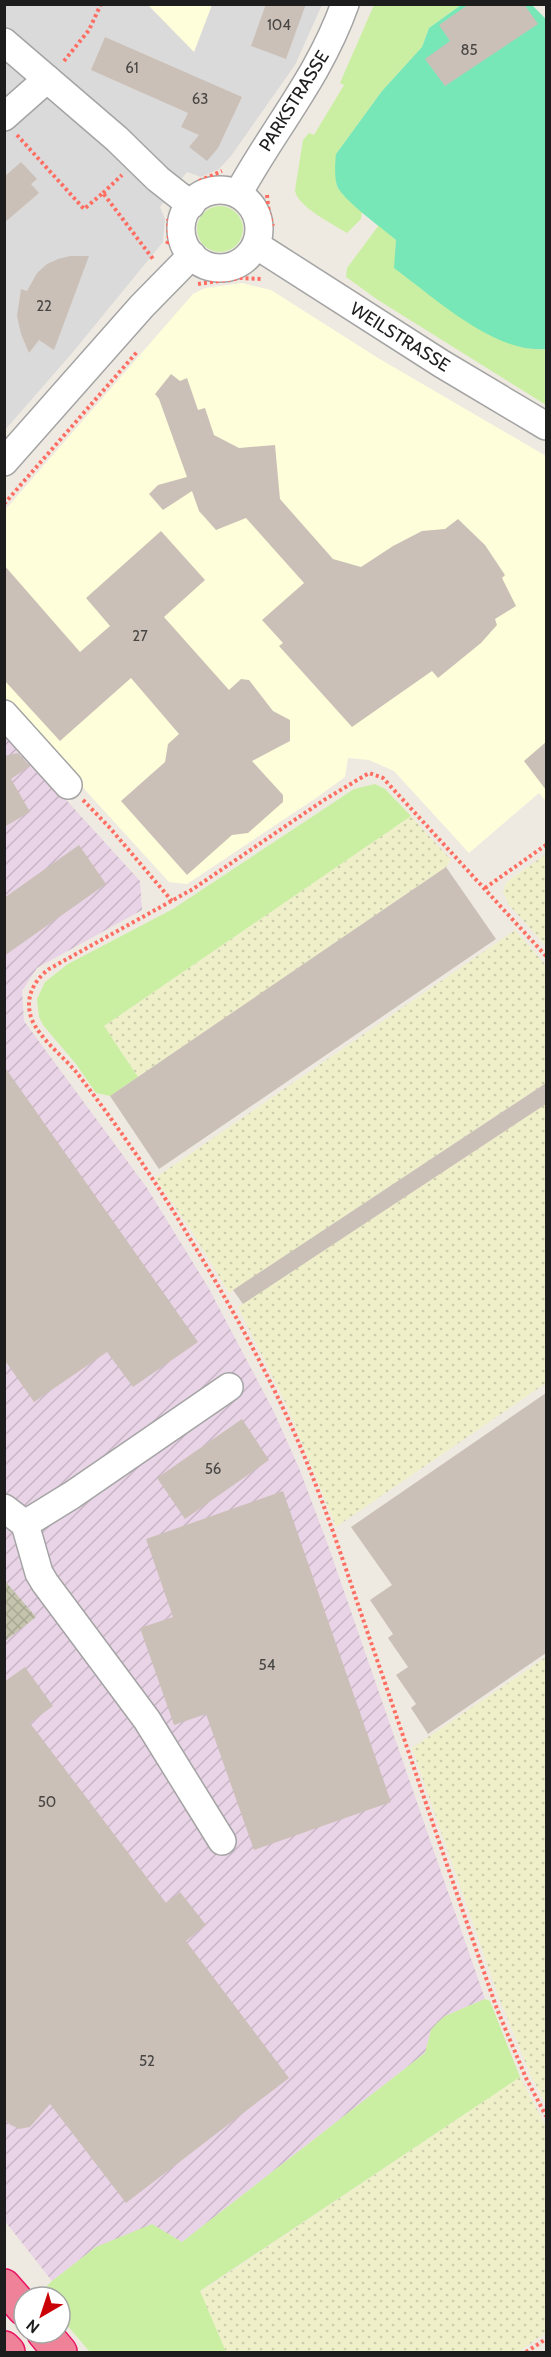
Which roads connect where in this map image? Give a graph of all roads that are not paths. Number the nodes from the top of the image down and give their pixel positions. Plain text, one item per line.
1 (345, 4) edge
2 (4, 42) edge
3 (47, 79) junction
4 (8, 123) edge
5 (238, 194) junction
6 (190, 205) junction
7 (256, 245) junction
8 (192, 255) junction
9 (546, 426) edge
10 (4, 462) edge
11 (4, 714) edge
12 (68, 785) road end
13 (229, 1387) dead end
14 (15, 1516) edge
15 (222, 1841) dead end
16 (4, 2348) edge
17 (8, 2352) edge

1 - 5 street, PARKSTRASSE
2 - 3 street
3 - 4 street
3 - 6 street
5 - 6 street
5 - 7 street
6 - 8 street
7 - 8 street
7 - 9 street, WEILSTRASSE
8 - 10 street
11 - 12 street
13 - 14 street
14 - 15 street
16 - 17 highway

